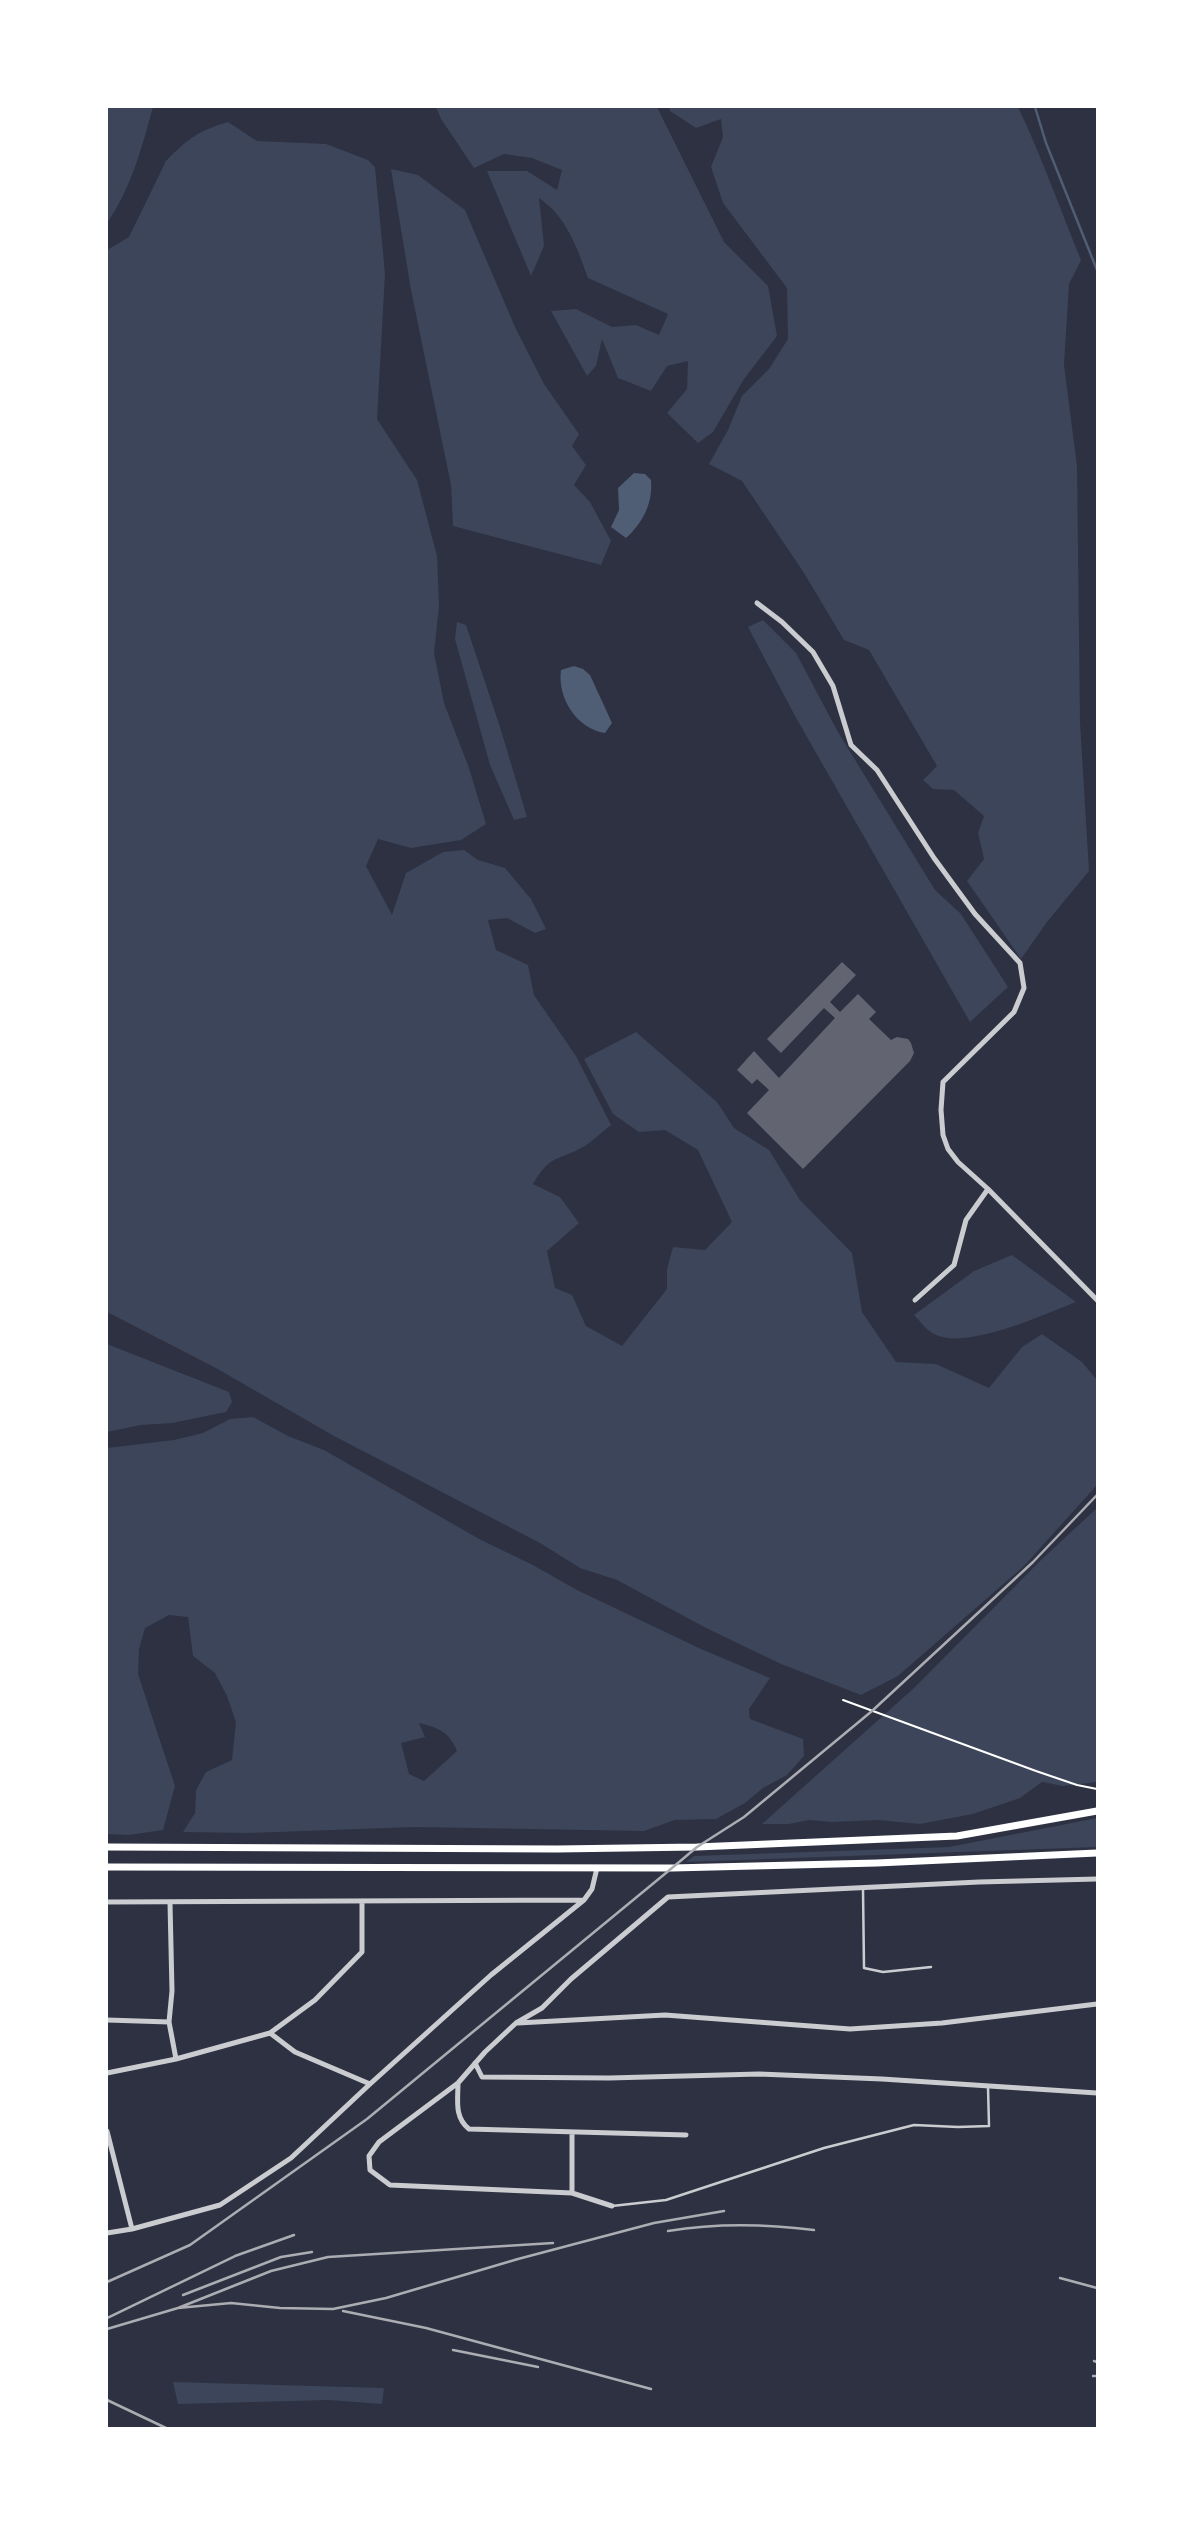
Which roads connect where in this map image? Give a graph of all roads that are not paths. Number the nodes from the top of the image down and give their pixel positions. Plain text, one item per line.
1 (757, 603) dead end
2 (988, 1189) junction
3 (915, 1300) dead end
4 (1097, 1300) edge
5 (1097, 1811) edge
6 (107, 1847) edge
7 (1097, 1853) edge
8 (107, 1867) edge
9 (597, 1868) junction
10 (1097, 1879) edge
11 (863, 1887) junction
12 (584, 1900) junction
13 (107, 1902) edge
14 (362, 1902) junction
15 (170, 1903) junction
16 (931, 1967) dead end
17 (1097, 2004) edge
18 (107, 2020) edge
19 (169, 2022) junction
20 (516, 2023) junction
21 (270, 2033) junction
22 (176, 2059) junction
23 (475, 2063) junction
24 (107, 2073) edge
25 (458, 2083) junction
26 (370, 2084) junction
27 (988, 2087) junction
28 (1097, 2093) edge
29 (107, 2131) edge
30 (572, 2132) junction
31 (686, 2135) dead end
32 (572, 2193) junction
33 (612, 2206) joint
34 (132, 2229) junction
35 (107, 2233) edge

1 - 2 street
2 - 3 street
2 - 4 street
5 - 6 main road
7 - 9 main road
8 - 9 main road
9 - 12 street
10 - 11 street
11 - 16 lane
11 - 20 street
12 - 14 street
12 - 26 street
13 - 15 street
14 - 15 street
14 - 21 street
15 - 19 street
17 - 20 street
18 - 19 street
19 - 22 street
20 - 23 street
21 - 22 street
21 - 26 street
22 - 24 street
23 - 25 street
23 - 27 street
25 - 30 street
25 - 32 street
26 - 34 street
27 - 28 street
27 - 33 lane
29 - 34 street
30 - 31 street
30 - 32 street
32 - 33 street
34 - 35 street

